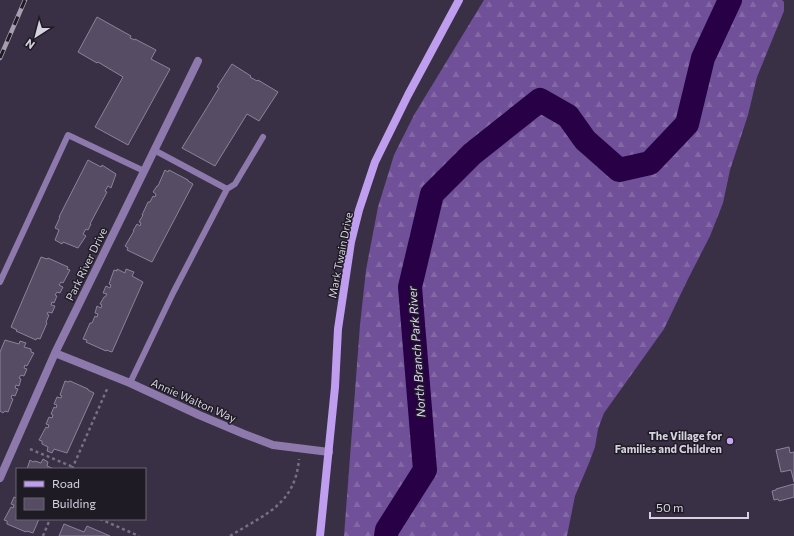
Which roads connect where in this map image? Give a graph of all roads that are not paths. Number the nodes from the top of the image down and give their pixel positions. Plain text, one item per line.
1 (459, 0) edge
2 (198, 61) dead end
3 (263, 137) dead end
4 (154, 150) junction
5 (144, 171) junction
6 (227, 189) junction
7 (0, 282) edge
8 (55, 353) junction
9 (130, 384) junction
10 (329, 452) junction
11 (0, 478) edge
12 (320, 536) edge

1 - 10 street, Mark Twain Drive
2 - 4 street, Park River Drive
3 - 6 lane
4 - 5 street, Park River Drive
4 - 6 lane
5 - 7 lane
5 - 8 street, Park River Drive
6 - 9 lane
8 - 9 street, Annie Walton Way
8 - 11 street, Park River Drive
9 - 10 street, Annie Walton Way
10 - 12 street, Mark Twain Drive

